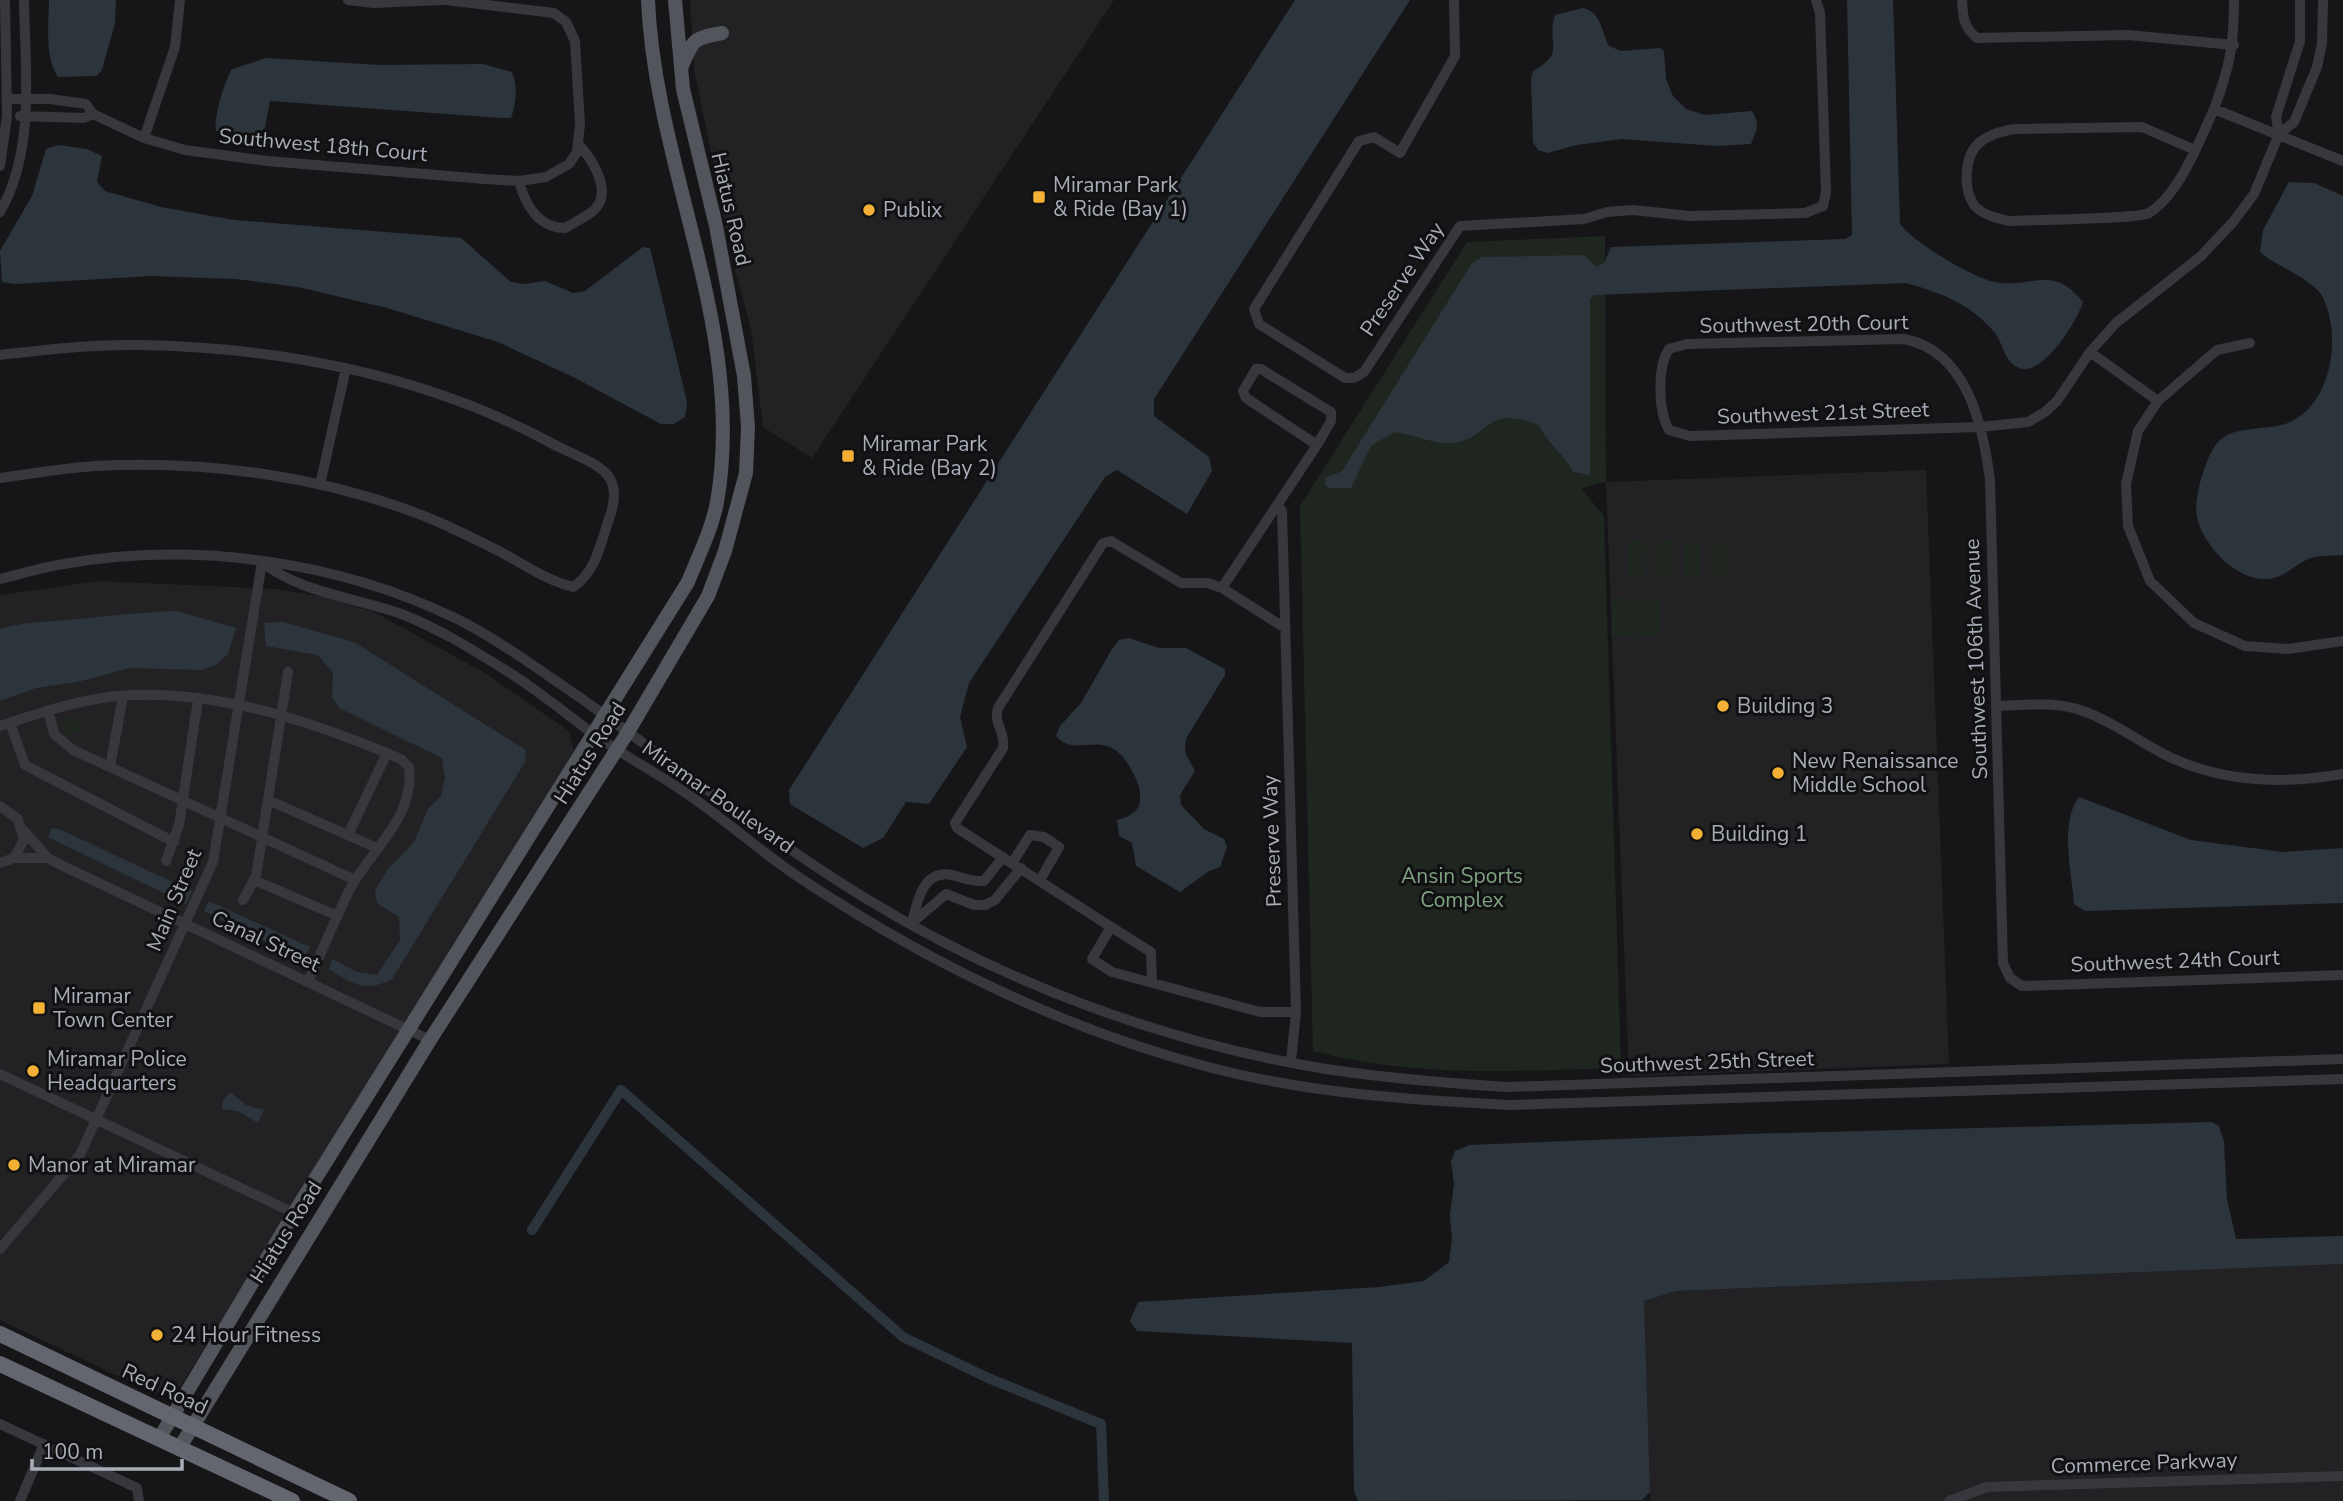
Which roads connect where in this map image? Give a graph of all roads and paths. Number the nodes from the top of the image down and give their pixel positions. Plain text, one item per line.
1 (5, 0) edge
2 (24, 0) edge
3 (180, 0) edge
4 (348, 0) edge
5 (444, 0) edge
6 (648, 0) edge
7 (675, 0) edge
8 (1454, 0) edge
9 (1816, 0) edge
10 (1962, 0) edge
11 (2234, 0) edge
12 (2300, 0) edge
13 (2323, 0) edge
14 (2301, 29) junction
15 (2322, 31) junction
16 (722, 33) dead end
17 (2234, 45) junction
18 (680, 71) junction
19 (7, 99) junction
20 (24, 99) junction
21 (2214, 108) junction
22 (93, 114) junction
23 (7, 116) junction
24 (25, 116) junction
25 (2278, 134) junction
26 (144, 138) junction
27 (580, 146) junction
28 (2195, 150) junction
29 (2343, 161) edge
30 (0, 166) edge
31 (519, 181) junction
32 (0, 212) edge
33 (2250, 343) dead end
34 (1937, 350) joint
35 (2090, 352) junction
36 (0, 355) edge
37 (741, 362) junction
38 (718, 365) junction
39 (346, 368) junction
40 (2158, 401) junction
41 (1980, 427) junction
42 (1669, 430) joint
43 (1317, 444) junction
44 (0, 478) edge
45 (320, 485) junction
46 (1278, 506) junction
47 (262, 562) junction
48 (0, 579) edge
49 (1223, 588) junction
50 (1284, 628) junction
51 (2343, 641) edge
52 (288, 672) dead end
53 (123, 696) junction
54 (198, 699) junction
55 (240, 706) junction
56 (1998, 706) junction
57 (48, 710) junction
58 (281, 715) junction
59 (605, 716) junction
60 (5, 725) edge
61 (628, 732) junction
62 (594, 734) junction
63 (617, 750) junction
64 (387, 753) junction
65 (110, 767) junction
66 (2343, 774) edge
67 (183, 800) junction
68 (268, 800) junction
69 (0, 806) edge
70 (222, 817) junction
71 (24, 831) junction
72 (348, 835) junction
73 (262, 836) junction
74 (174, 842) junction
75 (377, 848) junction
76 (14, 858) junction
77 (48, 858) junction
78 (166, 861) dead end
79 (0, 863) edge
80 (1012, 863) junction
81 (254, 880) junction
82 (355, 880) junction
83 (1040, 880) junction
84 (243, 901) dead end
85 (338, 916) junction
86 (912, 923) junction
87 (186, 924) junction
88 (1111, 927) junction
89 (2343, 975) edge
90 (2010, 978) joint
91 (308, 982) junction
92 (1152, 983) junction
93 (1081, 1004) joint
94 (1296, 1012) junction
95 (1081, 1026) joint
96 (408, 1029) junction
97 (430, 1040) junction
98 (2343, 1059) edge
99 (1291, 1061) junction
100 (0, 1074) edge
101 (2343, 1079) edge
102 (97, 1119) junction
103 (294, 1213) junction
104 (0, 1249) edge
105 (0, 1334) edge
106 (0, 1364) edge
107 (171, 1415) junction
108 (0, 1424) edge
109 (192, 1425) junction
110 (160, 1437) junction
111 (44, 1444) junction
112 (180, 1447) junction
113 (2343, 1476) edge
114 (20, 1501) edge
115 (139, 1501) edge
116 (292, 1501) edge
117 (349, 1501) edge
118 (1949, 1501) edge

1 - 19 street
2 - 20 street
3 - 26 street
4 - 5 street
5 - 27 street
6 - 38 main road, Hiatus Road
7 - 18 main road, Hiatus Road
8 - 9 street, Preserve Way
10 - 17 street
11 - 17 street
12 - 14 street
13 - 15 street
14 - 15 street
14 - 25 street
15 - 25 street
16 - 18 main road
17 - 21 street
18 - 37 main road, Hiatus Road
19 - 20 street, Southwest 18th Court
19 - 23 street
20 - 22 street, Southwest 18th Court
20 - 24 street
21 - 25 street
21 - 28 street
22 - 24 street
22 - 26 street, Southwest 18th Court
23 - 24 street
23 - 30 street
24 - 32 street
25 - 29 street
25 - 35 street, Southwest 21st Street
26 - 31 street, Southwest 18th Court
27 - 31 street, Southwest 18th Court
27 - 31 street
28 - 28 street
33 - 40 street
34 - 41 street, Southwest 106th Avenue
34 - 42 street, Southwest 20th Court
35 - 40 street
35 - 41 street, Southwest 21st Street
36 - 39 street
37 - 38 main road
37 - 61 main road, Hiatus Road
38 - 59 main road, Hiatus Road
39 - 45 street
39 - 45 street
40 - 51 street
41 - 42 street, Southwest 21st Street
41 - 56 street, Southwest 106th Avenue
43 - 43 street
43 - 46 street
44 - 45 street
46 - 49 street
46 - 50 street, Preserve Way
47 - 48 street, Miramar Boulevard
47 - 55 street, Main Street
47 - 59 street, Miramar Boulevard
47 - 62 street, Miramar Boulevard
49 - 50 street
49 - 80 street
50 - 94 street, Preserve Way
52 - 58 street
53 - 54 street
53 - 57 street
53 - 65 street
54 - 55 street
54 - 67 street
55 - 58 street
55 - 70 street, Main Street
56 - 66 street
56 - 90 street, Southwest 106th Avenue
57 - 60 street
57 - 65 street
58 - 64 street
58 - 68 street
59 - 61 street, Miramar Boulevard
59 - 62 main road, Hiatus Road
60 - 74 street
61 - 63 main road, Hiatus Road
61 - 86 street, Miramar Boulevard
62 - 63 street, Miramar Boulevard
62 - 96 main road, Hiatus Road
63 - 95 street, Miramar Boulevard
63 - 97 main road, Hiatus Road
64 - 72 street
64 - 75 street
65 - 67 street
67 - 70 street
67 - 74 street
68 - 72 street
68 - 73 street
69 - 71 street, Canal Street
70 - 73 street
70 - 87 street, Main Street
71 - 76 street
71 - 77 street, Canal Street
72 - 75 street
73 - 81 street
73 - 82 street
74 - 78 street
75 - 82 street
76 - 77 street, Canal Street
76 - 79 street, Canal Street
77 - 87 street, Canal Street
80 - 83 street
80 - 83 street
80 - 86 street
80 - 86 street
81 - 84 street
81 - 85 street
82 - 85 street
83 - 88 street
85 - 91 street
86 - 93 street, Miramar Boulevard
87 - 91 street, Canal Street
87 - 102 street, Main Street
88 - 92 street
88 - 92 street
89 - 90 street, Southwest 24th Court
91 - 96 street, Canal Street
92 - 94 street
93 - 99 street, Southwest 25th Street
94 - 99 street, Preserve Way
95 - 101 street, Southwest 25th Street
96 - 97 street, Canal Street
96 - 103 main road, Hiatus Road
97 - 109 main road, Hiatus Road
98 - 99 street, Southwest 25th Street
100 - 102 street
102 - 103 street
102 - 104 street, Main Street
103 - 107 main road, Hiatus Road
105 - 107 highway, Red Road
106 - 110 highway
107 - 109 highway, Red Road
107 - 110 main road, Hiatus Road
108 - 111 street
109 - 112 main road, Hiatus Road
109 - 117 highway, Red Road
110 - 112 highway
111 - 114 street
111 - 115 street
112 - 116 highway
113 - 118 street, Commerce Parkway

